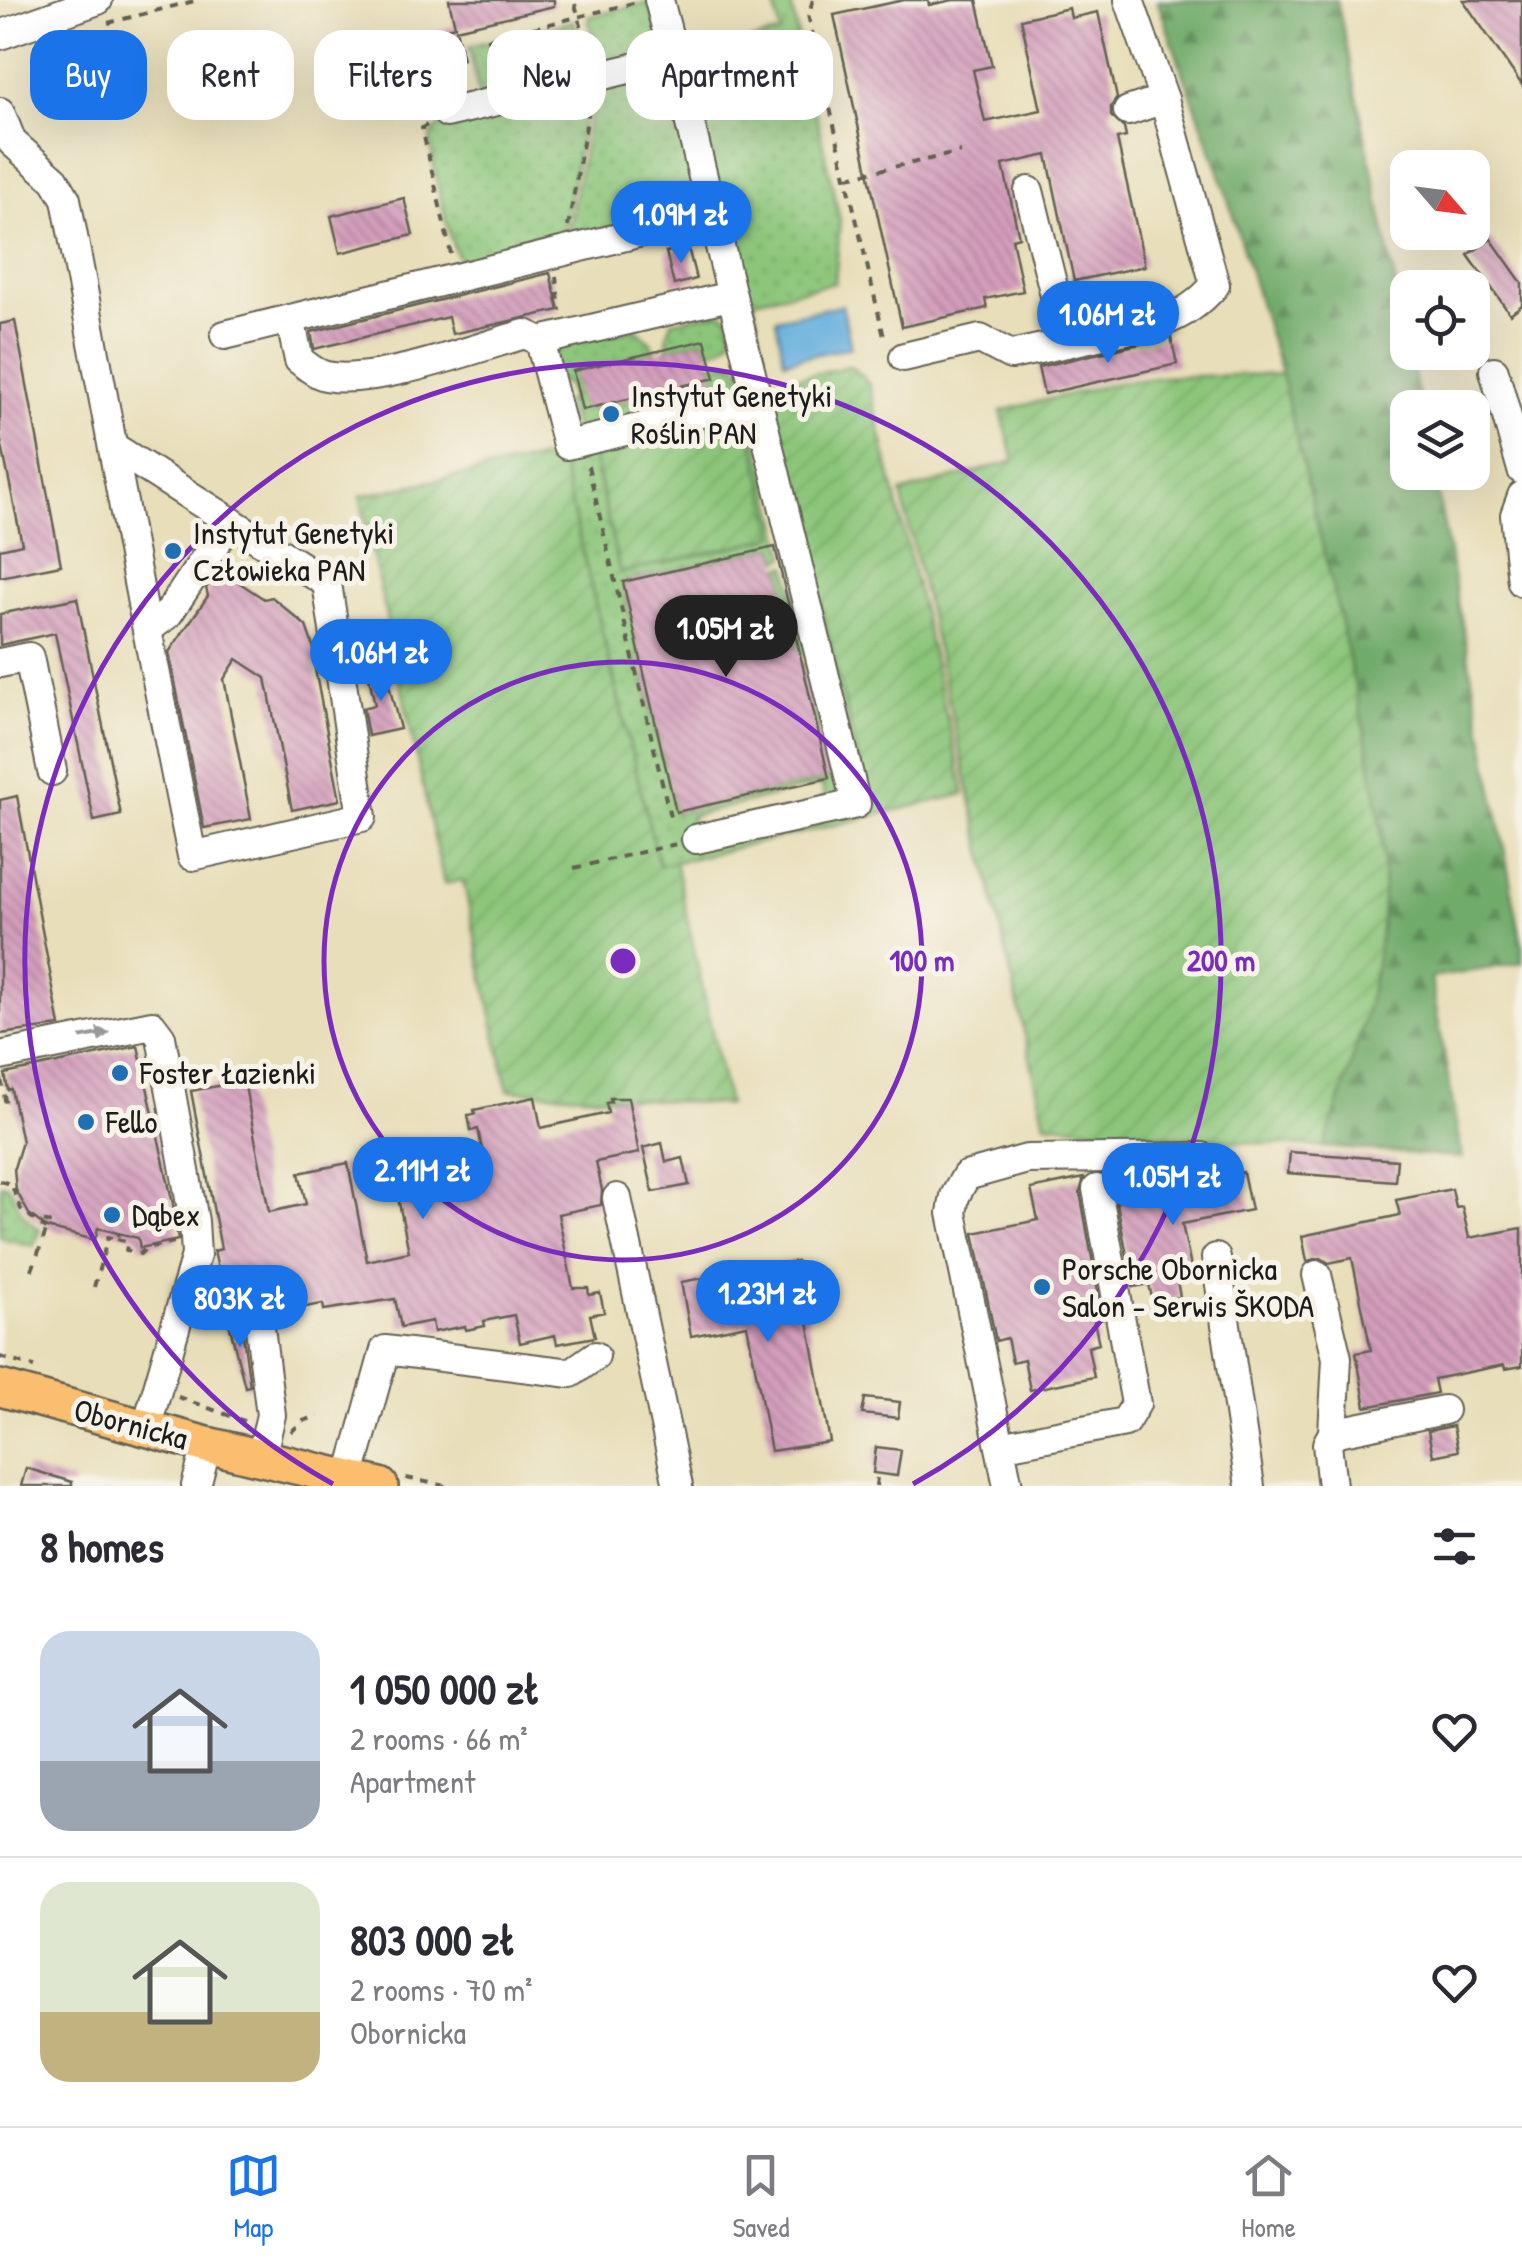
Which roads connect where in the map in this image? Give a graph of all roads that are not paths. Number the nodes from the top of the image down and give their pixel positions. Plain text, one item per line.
1 (659, 0) edge
2 (1129, 0) edge
3 (97, 13) edge
4 (667, 30) edge
5 (0, 35) edge
6 (626, 70) edge
7 (467, 98) edge
8 (1164, 99) junction
9 (1128, 111) dead end
10 (0, 112) edge
11 (689, 120) edge
12 (1029, 191) dead end
13 (711, 216) junction
14 (730, 296) junction
15 (290, 319) junction
16 (225, 335) dead end
17 (552, 338) junction
18 (1067, 343) junction
19 (904, 357) road end
20 (1494, 371) dead end
21 (756, 400) junction
22 (115, 448) junction
23 (1522, 470) edge
24 (1522, 496) edge
25 (230, 520) junction
26 (1522, 582) edge
27 (148, 630) junction
28 (0, 663) edge
29 (52, 770) dead end
30 (696, 839) road end
31 (0, 1056) edge
32 (1202, 1157) dead end
33 (1097, 1189) dead end
34 (616, 1198) dead end
35 (1216, 1258) dead end
36 (1317, 1274) dead end
37 (258, 1312) dead end
38 (595, 1356) dead end
39 (0, 1388) edge
40 (1444, 1410) dead end
41 (146, 1429) junction
42 (1333, 1433) junction
43 (207, 1445) junction
44 (1000, 1446) junction
45 (260, 1458) junction
46 (364, 1482) edge
47 (196, 1486) edge
48 (678, 1486) edge
49 (1008, 1486) edge
50 (1250, 1486) edge
51 (1332, 1486) edge

1 - 4 street
2 - 8 street
3 - 5 street
6 - 7 street
8 - 9 street
8 - 18 street
10 - 22 street
11 - 13 street
12 - 18 street
13 - 14 street
13 - 15 street
14 - 17 street
14 - 21 street
15 - 16 street
15 - 17 street
17 - 21 street
18 - 19 street
20 - 23 street
21 - 30 street
22 - 25 street
22 - 27 street
24 - 26 street
25 - 27 street
25 - 27 street
28 - 29 street
31 -> 41 street
32 - 44 street
33 - 44 street
34 - 48 street
35 - 50 street
36 - 42 street
37 - 45 street
38 - 46 street
39 - 41 main road, Obornicka
40 - 42 street
41 - 43 main road, Obornicka
42 - 51 street
43 - 45 main road, Obornicka
43 - 47 street
44 - 49 street
45 - 46 main road, Obornicka

